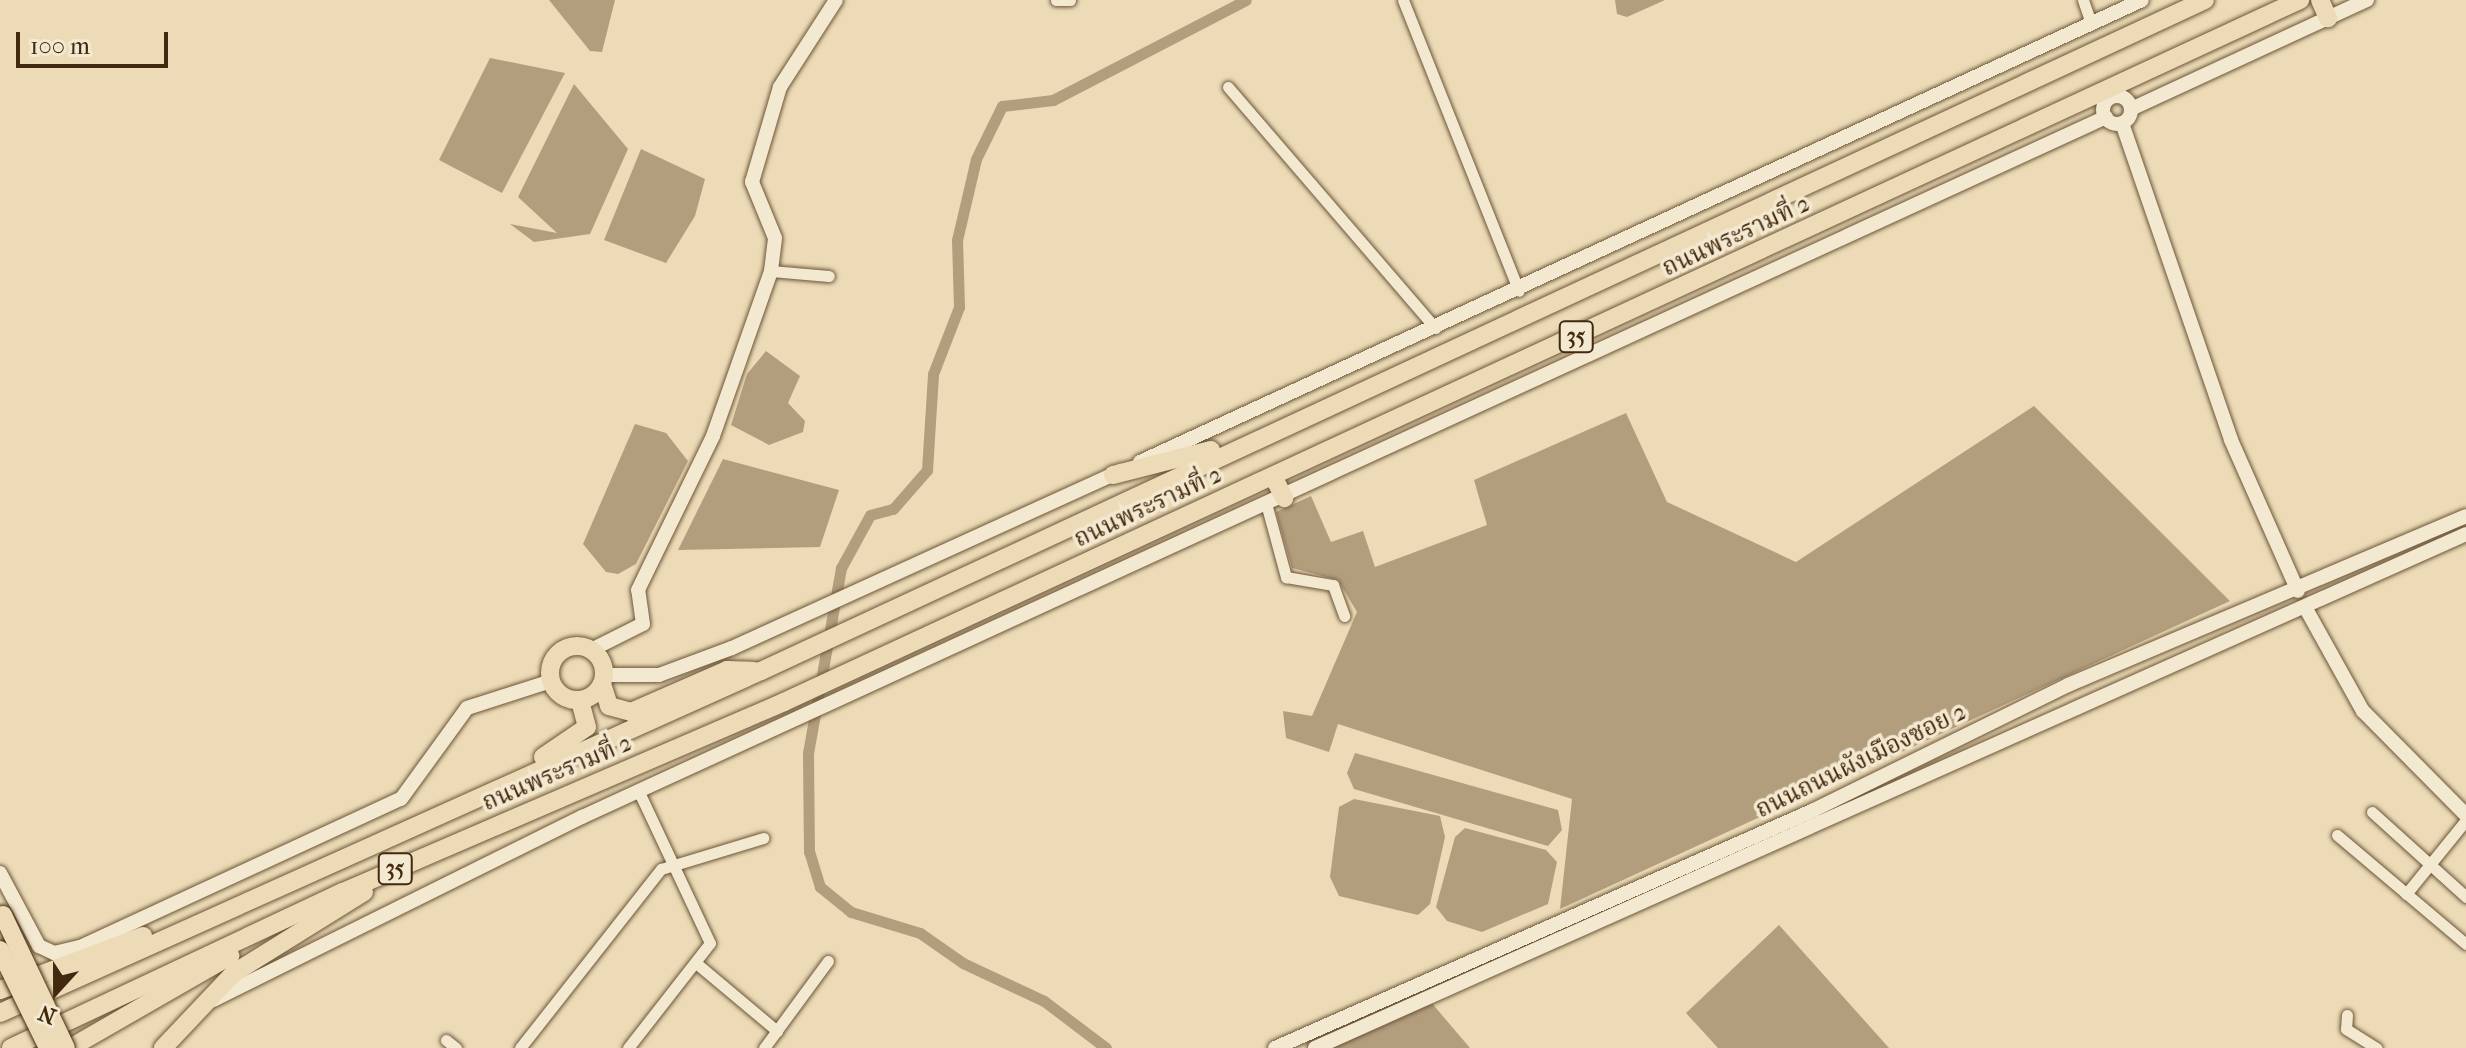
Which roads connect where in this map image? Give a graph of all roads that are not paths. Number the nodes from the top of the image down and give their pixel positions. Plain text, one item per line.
1 (836, 0) edge
2 (1056, 0) edge
3 (1070, 0) edge
4 (1403, 0) edge
5 (2083, 0) edge
6 (2142, 0) edge
7 (2205, 0) edge
8 (2300, 0) edge
9 (2320, 0) edge
10 (2367, 0) edge
11 (2328, 18) junction
12 (2091, 23) junction
13 (1228, 87) dead end
14 (2106, 103) junction
15 (2131, 109) junction
16 (2122, 123) junction
17 (771, 271) junction
18 (829, 276) dead end
19 (1519, 291) junction
20 (1435, 328) junction
21 (1256, 437) junction
22 (1113, 475) junction
23 (1273, 476) junction
24 (1275, 503) junction
25 (2466, 516) edge
26 (2466, 534) edge
27 (2298, 591) junction
28 (2305, 607) junction
29 (1344, 616) dead end
30 (591, 650) junction
31 (761, 671) junction
32 (603, 679) junction
33 (551, 681) junction
34 (580, 700) junction
35 (639, 792) junction
36 (1868, 792) junction
37 (2372, 812) dead end
38 (437, 817) junction
39 (2466, 817) edge
40 (2337, 835) dead end
41 (763, 838) dead end
42 (417, 859) junction
43 (2431, 864) junction
44 (330, 865) junction
45 (674, 866) junction
46 (0, 873) edge
47 (343, 892) junction
48 (2406, 894) junction
49 (2466, 897) edge
50 (227, 910) junction
51 (1, 913) edge
52 (2466, 944) edge
53 (0, 950) edge
54 (828, 961) dead end
55 (696, 963) junction
56 (0, 990) edge
57 (198, 1006) junction
58 (0, 1013) edge
59 (2347, 1015) dead end
60 (777, 1031) junction
61 (11, 1048) edge
62 (48, 1048) edge
63 (68, 1048) edge
64 (163, 1048) edge
65 (520, 1048) edge
66 (628, 1048) edge
67 (764, 1048) edge
68 (1275, 1048) edge
69 (1315, 1048) edge
70 (2376, 1048) edge

1 - 17 main road
2 - 3 street
4 - 19 street
5 - 12 street
6 - 12 main road, ถนนพระรามที่ 2
7 - 21 highway, ถนนพระรามที่ 2 / 35
8 - 14 highway, ถนนพระรามที่ 2 / 35
9 - 11 highway
10 - 11 main road
11 - 15 main road
12 - 19 main road, ถนนพระรามที่ 2
13 - 20 street
14 - 15 main road
14 - 16 main road
14 - 23 highway, ถนนพระรามที่ 2 / 35
14 - 24 main road, ถนนพระรามที่ 2 / 35
15 - 16 main road
16 - 27 main road
17 - 18 street
17 - 30 main road
19 - 20 main road, ถนนพระรามที่ 2
20 - 22 main road, ถนนพระรามที่ 2
21 - 22 highway
21 - 31 highway, ถนนพระรามที่ 2 / 35
22 - 32 main road, ถนนพระรามที่ 2
23 - 24 highway
23 - 42 highway, ถนนพระรามที่ 2 / 35
24 - 29 street
24 - 35 main road, ถนนพระรามที่ 2 / 35
25 - 27 main road, ถนนถนนผังเมืองซอย 2
26 - 28 main road, ถนนถนนผังเมืองซอย 2
27 - 36 main road, ถนนถนนผังเมืองซอย 2
28 - 36 main road, ถนนถนนผังเมืองซอย 2
28 - 39 main road
30 - 32 highway
30 - 33 highway
31 - 32 highway
31 - 38 highway, ถนนพระรามที่ 2 / 35
32 - 34 highway
33 - 34 highway
33 - 46 main road
34 - 38 highway
35 - 45 street
35 - 57 main road, ถนนพระรามที่ 2 / 35
36 - 68 main road, ถนนถนนผังเมืองซอย 2
36 - 69 main road, ถนนถนนผังเมืองซอย 2
37 - 43 street
38 - 44 highway, ถนนพระรามที่ 2 / 35
39 - 43 street
40 - 48 street
41 - 45 street
42 - 47 highway, ถนนพระรามที่ 2 / 35
42 - 57 highway
43 - 48 street
43 - 49 street
44 - 47 highway
44 - 50 highway, ถนนพระรามที่ 2 / 35
45 - 55 street
45 - 65 street
47 - 61 highway, ถนนพระรามที่ 2 / 35
47 - 63 highway
48 - 52 street
50 - 56 highway
50 - 58 highway, ถนนพระรามที่ 2 / 35
51 - 63 highway, bridge
53 - 62 highway, bridge
54 - 60 street
55 - 60 street
55 - 66 street
57 - 64 highway
59 - 70 street
60 - 67 street

